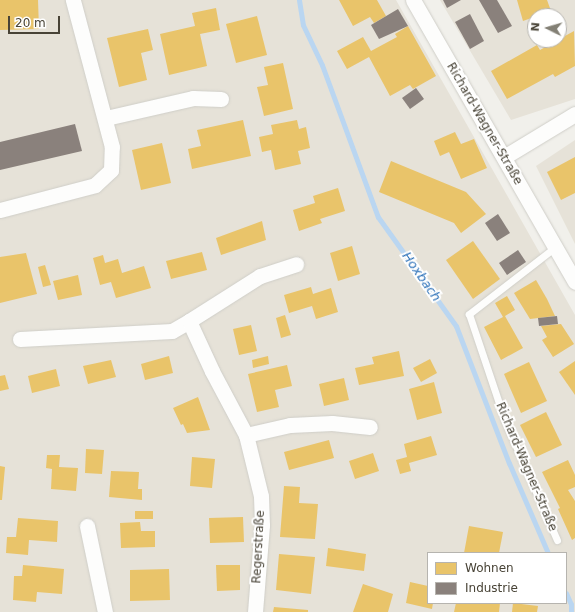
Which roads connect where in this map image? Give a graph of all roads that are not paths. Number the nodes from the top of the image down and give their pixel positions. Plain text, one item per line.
1 (73, 0) edge
2 (413, 0) edge
3 (221, 99) dead end
4 (575, 114) edge
5 (106, 118) junction
6 (504, 157) junction
7 (0, 210) edge
8 (554, 248) junction
9 (296, 264) dead end
10 (575, 282) edge
11 (190, 321) junction
12 (20, 339) dead end
13 (370, 427) dead end
14 (246, 435) junction
15 (86, 526) dead end
16 (557, 540) dead end
17 (105, 612) edge
18 (255, 612) edge

1 - 5 street
2 - 6 street, Richard-Wagner-Straße
3 - 5 street
4 - 6 street
5 - 7 street
6 - 8 street, Richard-Wagner-Straße
8 - 10 street, Richard-Wagner-Straße
8 - 16 lane, Richard-Wagner-Straße
9 - 11 street
11 - 12 street
11 - 14 street, Regerstraße
13 - 14 street
14 - 18 street, Regerstraße
15 - 17 street

